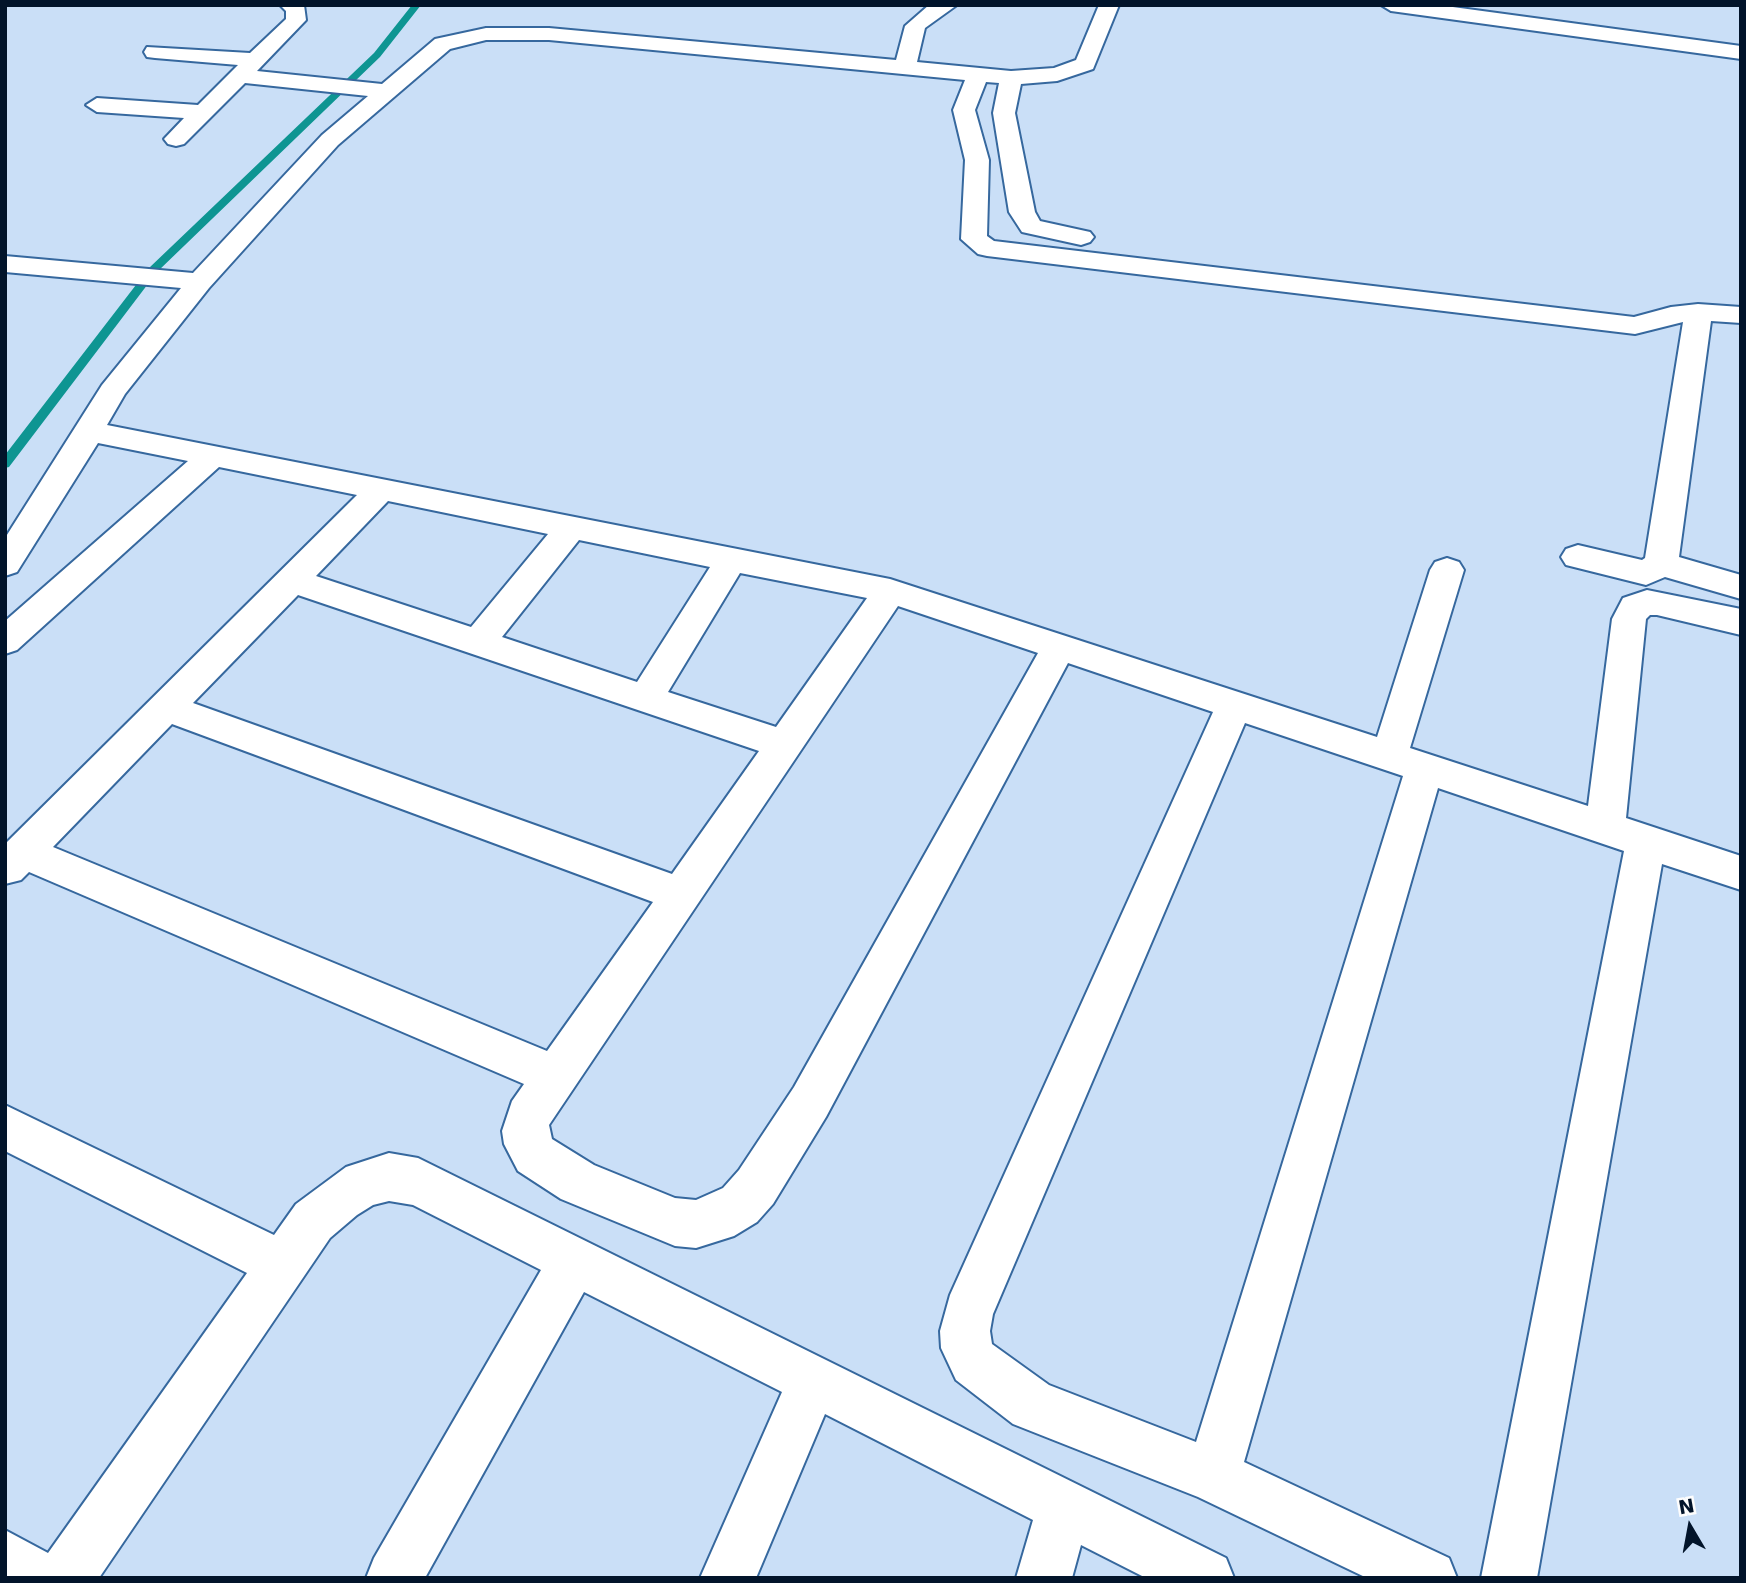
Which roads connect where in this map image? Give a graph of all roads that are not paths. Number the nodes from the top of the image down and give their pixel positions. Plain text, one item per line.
1 (290, 5) edge
2 (947, 5) edge
3 (1109, 5) edge
4 (1391, 5) edge
5 (155, 52) dead end
6 (1741, 53) edge
7 (257, 60) junction
8 (905, 68) junction
9 (978, 75) junction
10 (240, 76) junction
11 (1011, 78) junction
12 (385, 90) junction
13 (97, 105) dead end
14 (204, 112) junction
15 (177, 139) dead end
16 (5, 264) edge
17 (200, 282) junction
18 (1685, 313) junction
19 (1741, 315) edge
20 (89, 431) junction
21 (212, 456) junction
22 (382, 489) junction
23 (572, 527) junction
24 (1578, 557) dead end
25 (731, 560) junction
26 (5, 564) edge
27 (1661, 564) junction
28 (1447, 570) dead end
29 (292, 580) junction
30 (1741, 587) edge
31 (890, 591) junction
32 (1741, 622) edge
33 (5, 641) edge
34 (478, 642) junction
35 (1059, 647) junction
36 (646, 698) junction
37 (1234, 705) junction
38 (165, 707) junction
39 (785, 746) junction
40 (1407, 763) junction
41 (1625, 835) junction
42 (14, 861) edge
43 (1741, 873) edge
44 (683, 895) junction
45 (554, 1075) junction
46 (5, 1127) edge
47 (573, 1261) junction
48 (282, 1265) junction
49 (813, 1381) junction
50 (1213, 1476) junction
51 (1064, 1507) junction
52 (5, 1559) edge
53 (36, 1578) edge
54 (65, 1578) edge
55 (394, 1578) edge
56 (729, 1578) edge
57 (1044, 1578) edge
58 (1206, 1578) edge
59 (1429, 1578) edge
60 (1509, 1578) edge

1 - 7 street
2 - 8 street
3 - 11 street
4 - 6 street
5 - 7 street
7 - 10 street
8 - 9 street
8 - 12 street
9 - 11 street
9 - 18 street
10 - 12 street
10 - 14 street
11 - 18 street
12 - 17 street
13 - 14 street
14 - 15 street
16 - 17 street
17 - 20 street
18 - 19 street
18 - 27 street
20 - 21 street
20 - 26 street
21 - 22 street
21 - 33 street
22 - 23 street
22 - 29 street
23 - 25 street
23 - 34 street
24 - 27 street
25 - 31 street
25 - 36 street
27 - 30 street
28 - 40 street
29 - 34 street
29 - 38 street
31 - 35 street
31 - 39 street
32 - 41 street
34 - 36 street
35 - 37 street
35 - 45 street
36 - 39 street
37 - 40 street
37 - 50 street
38 - 42 street
38 - 44 street
39 - 44 street
40 - 41 street
40 - 50 street
41 - 43 street
41 - 60 street
42 - 45 street
44 - 45 street
46 - 48 street
47 - 48 street
47 - 49 street
47 - 55 street
48 - 54 street
49 - 51 street
49 - 56 street
50 - 59 street
51 - 57 street
51 - 58 street
52 - 53 street

